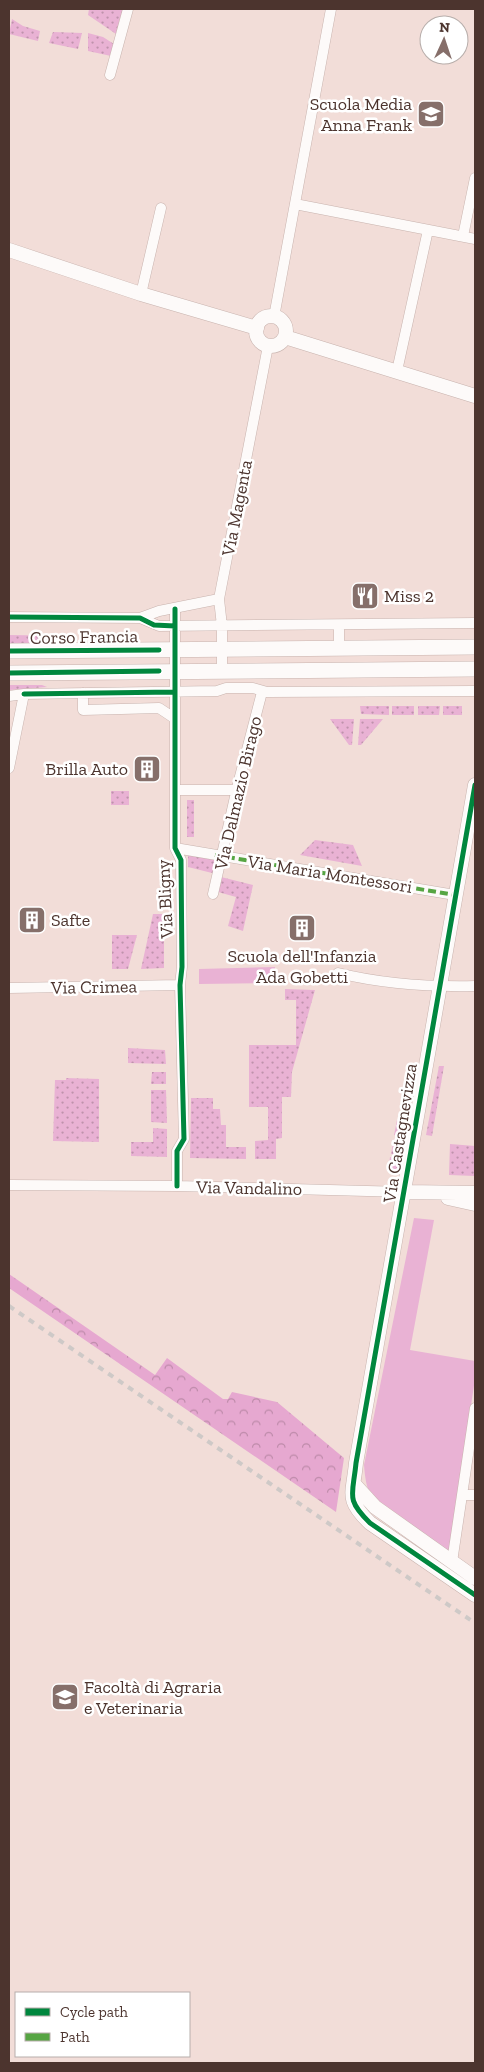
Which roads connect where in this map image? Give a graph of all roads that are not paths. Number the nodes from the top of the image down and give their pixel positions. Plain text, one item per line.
1 (128, 9) edge
2 (331, 9) edge
3 (110, 75) dead end
4 (475, 178) edge
5 (295, 204) junction
6 (161, 208) dead end
7 (428, 230) junction
8 (463, 236) junction
9 (475, 239) edge
10 (9, 250) edge
11 (141, 294) junction
12 (274, 317) junction
13 (257, 328) junction
14 (285, 337) junction
15 (268, 346) junction
16 (397, 371) junction
17 (475, 396) edge
18 (219, 599) junction
19 (175, 609) junction
20 (9, 617) edge
21 (140, 618) junction
22 (475, 623) edge
23 (340, 625) junction
24 (175, 626) junction
25 (222, 626) junction
26 (475, 647) edge
27 (222, 649) junction
28 (339, 649) junction
29 (174, 650) junction
30 (9, 651) edge
31 (475, 669) edge
32 (222, 671) junction
33 (174, 672) junction
34 (9, 673) edge
35 (475, 691) edge
36 (174, 692) junction
37 (262, 692) junction
38 (83, 693) junction
39 (24, 694) junction
40 (9, 696) edge
41 (174, 718) junction
42 (9, 768) edge
43 (475, 785) edge
44 (174, 790) junction
45 (237, 790) junction
46 (175, 848) junction
47 (219, 856) junction
48 (213, 894) dead end
49 (455, 895) junction
50 (338, 973) dead end
51 (180, 985) junction
52 (475, 986) edge
53 (438, 987) junction
54 (9, 988) edge
55 (9, 1185) edge
56 (177, 1186) junction
57 (428, 1191) junction
58 (405, 1192) junction
59 (475, 1193) edge
60 (475, 1204) edge
61 (475, 1408) edge
62 (355, 1485) junction
63 (462, 1495) junction
64 (475, 1495) edge
65 (452, 1562) junction
66 (475, 1578) edge
67 (475, 1596) edge

1 - 3 street
2 - 5 street
4 - 8 street
5 - 7 street
5 - 12 street
6 - 11 street
7 - 8 street
7 - 16 street
8 - 9 street
10 - 11 street
11 - 13 street
12 - 13 street
12 - 14 street
13 - 15 street
14 - 15 street
14 - 16 street
15 - 18 street, Via Magenta
16 - 17 street
18 - 19 street
18 - 25 street, Via Magenta
19 - 21 street
19 - 24 street, Via Bligny
20 - 21 street
21 - 24 street
22 - 23 street
23 - 25 street
23 - 28 street
24 - 25 street
24 - 29 street, Via Bligny
25 - 27 street, Via Magenta
26 - 28 main road, Corso Francia
27 - 28 main road, Corso Francia
27 - 29 main road, Corso Francia
27 - 32 street, Via Magenta
29 - 30 main road, Corso Francia
29 - 33 street, Via Bligny
31 - 32 main road, Corso Francia
32 - 33 main road, Corso Francia
33 - 34 main road, Corso Francia
33 - 36 street, Via Bligny
35 - 37 street
36 - 37 street
36 - 38 street
36 - 41 street, Via Bligny
37 - 45 street, Via Dalmazio Birago
38 - 39 street
38 - 41 street
39 - 40 street
39 - 42 street
41 - 44 street, Via Bligny
43 - 49 street, Via Castagnevizza
44 - 45 street
44 - 46 street, Via Bligny
45 - 47 street, Via Dalmazio Birago
46 - 47 street, Via Maria Montessori
46 - 51 street, Via Bligny
47 - 48 street, Via Dalmazio Birago
47 - 49 street, Via Maria Montessori
49 - 53 street, Via Castagnevizza
50 - 53 street
51 - 54 street, Via Crimea
51 - 56 street, Via Bligny
52 - 53 street
53 - 58 street, Via Castagnevizza
55 - 56 street, Via Vandalino
56 - 58 street, Via Vandalino
57 - 58 street, Via Vandalino
57 - 59 street, Via Vandalino
57 - 60 street, Via Vandalino
58 - 62 street, Via Castagnevizza
61 - 63 street
62 - 65 street
62 - 67 street, Via Castagnevizza
63 - 64 street
63 - 65 street
65 - 66 street

